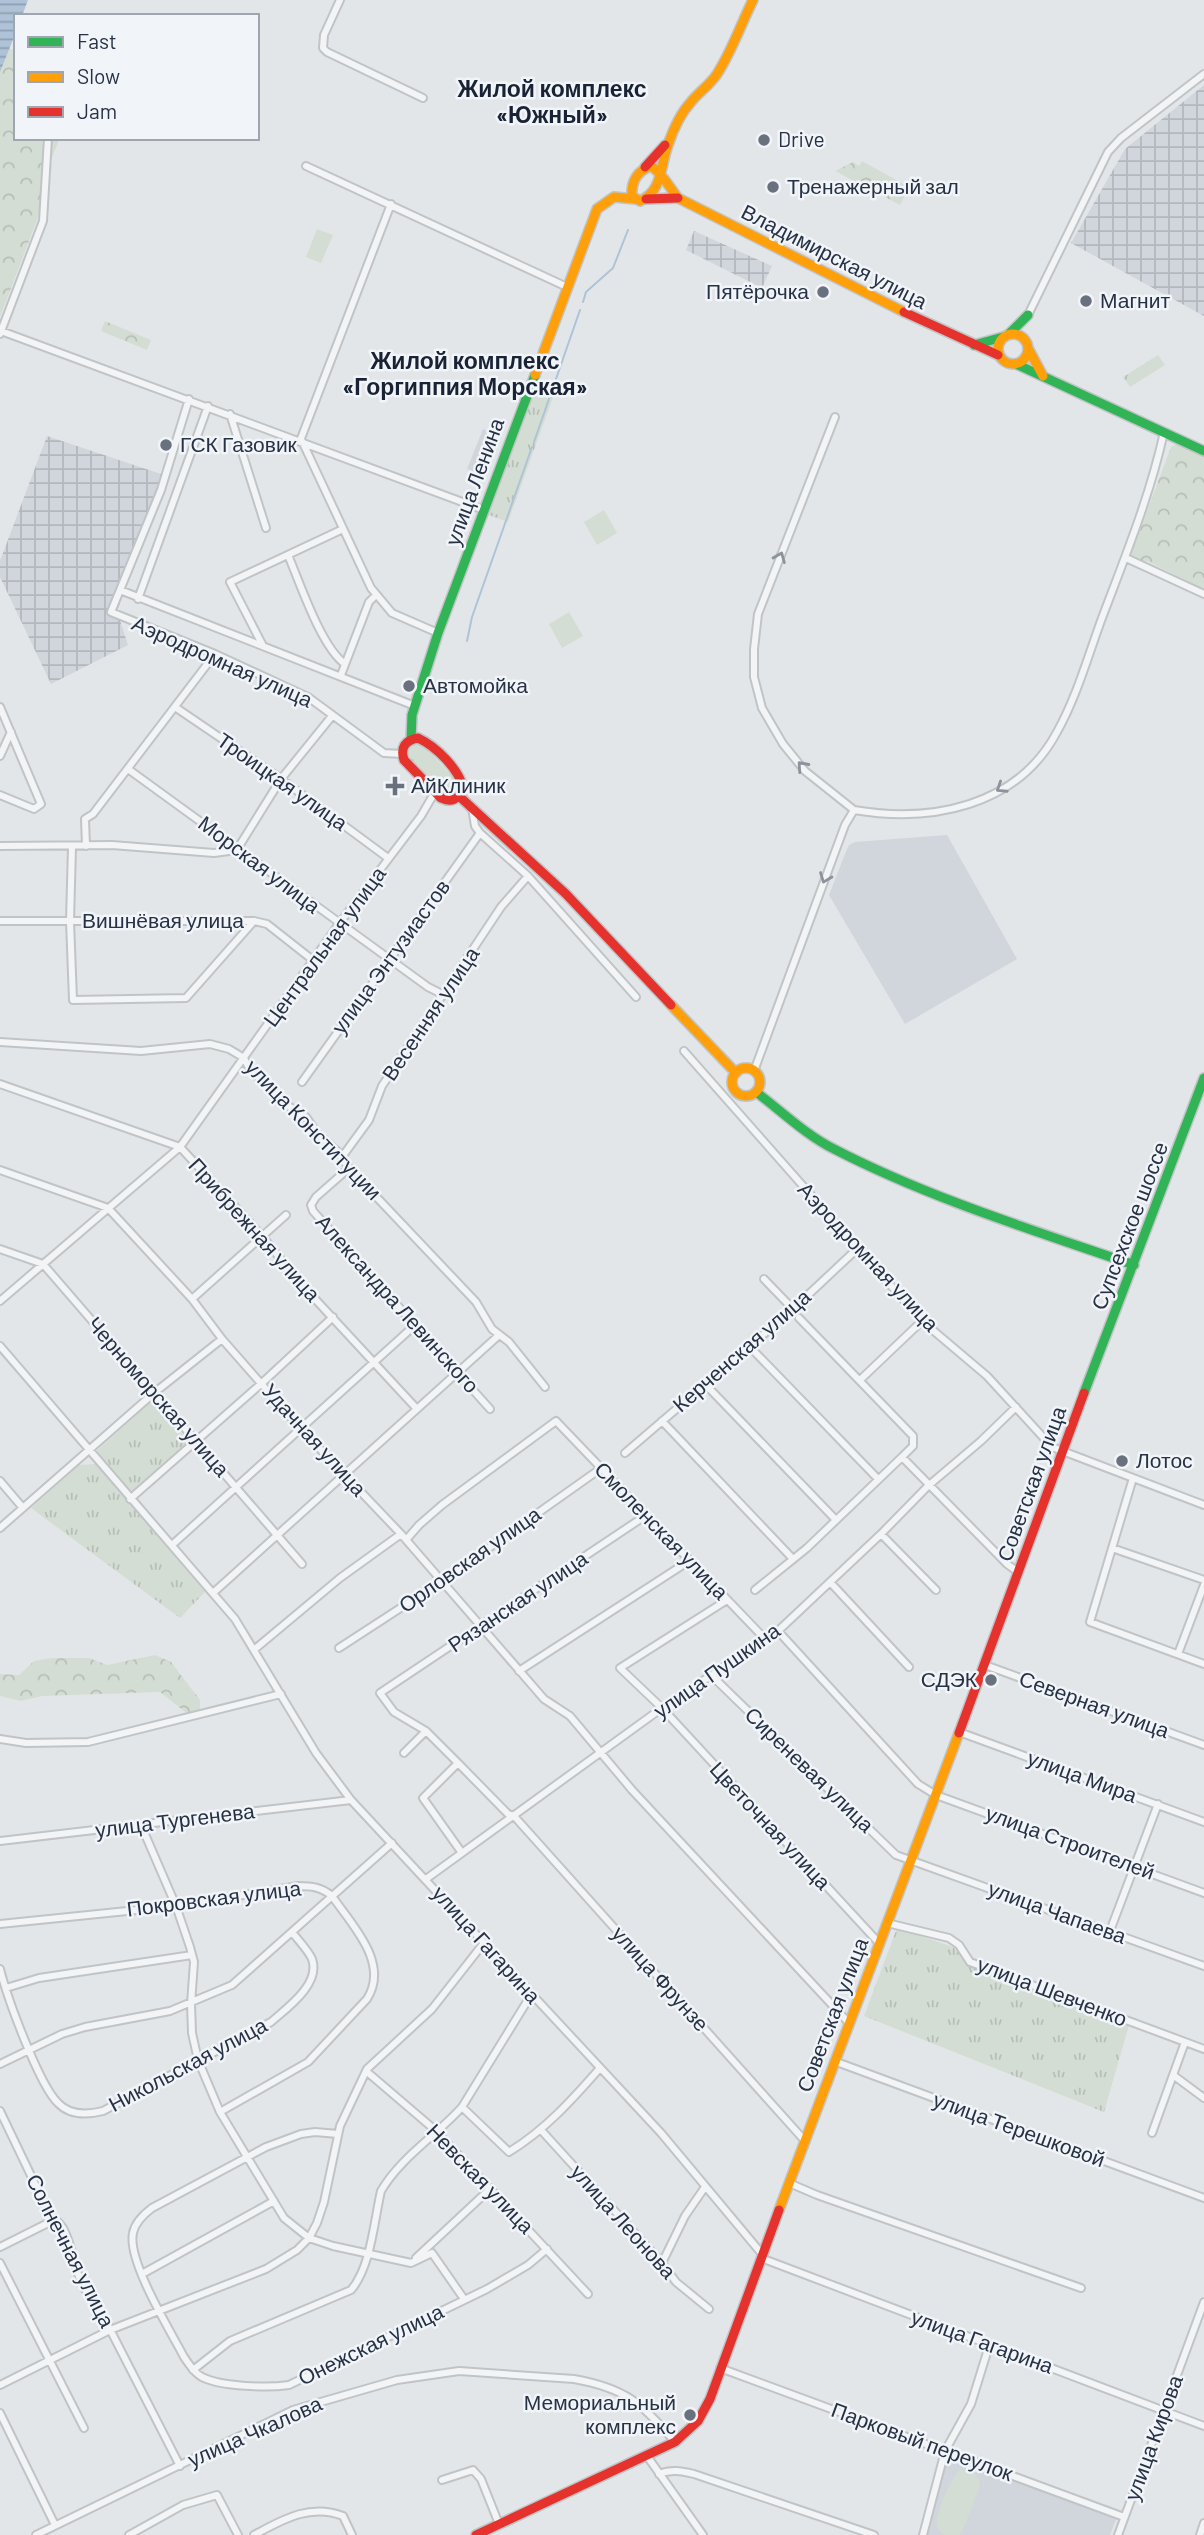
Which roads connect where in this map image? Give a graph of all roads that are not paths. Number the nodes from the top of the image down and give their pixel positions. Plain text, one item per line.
1 (341, 0) edge
2 (751, 0) edge
3 (1204, 74) edge
4 (422, 99) dead end
5 (48, 140) edge
6 (306, 166) dead end
7 (645, 167) junction
8 (660, 174) junction
9 (632, 186) junction
10 (623, 196) junction
11 (678, 198) junction
12 (646, 199) junction
13 (635, 200) junction
14 (391, 204) junction
15 (567, 287) junction
16 (1028, 314) junction
17 (0, 333) edge
18 (1006, 335) junction
19 (1024, 338) junction
20 (974, 345) junction
21 (1028, 348) junction
22 (998, 355) junction
23 (1016, 364) junction
24 (1043, 376) junction
25 (189, 399) junction
26 (208, 406) junction
27 (230, 414) junction
28 (835, 417) dead end
29 (1164, 432) junction
30 (301, 441) junction
31 (1204, 451) edge
32 (484, 510) junction
33 (266, 528) dead end
34 (343, 529) junction
35 (288, 555) junction
36 (1126, 558) junction
37 (120, 590) junction
38 (1204, 594) edge
39 (376, 595) junction
40 (138, 598) junction
41 (438, 633) junction
42 (262, 644) junction
43 (215, 654) junction
44 (345, 664) junction
45 (341, 675) junction
46 (415, 706) junction
47 (0, 707) edge
48 (175, 707) junction
49 (332, 716) junction
50 (11, 732) junction
51 (411, 740) junction
52 (402, 754) junction
53 (0, 757) edge
54 (128, 769) junction
55 (281, 779) junction
56 (435, 792) junction
57 (0, 795) edge
58 (460, 797) junction
59 (472, 807) junction
60 (854, 810) junction
61 (480, 832) junction
62 (0, 846) edge
63 (86, 846) junction
64 (72, 847) junction
65 (238, 848) junction
66 (388, 858) junction
67 (528, 876) junction
68 (0, 920) edge
69 (70, 921) junction
70 (254, 921) junction
71 (339, 924) junction
72 (390, 960) junction
73 (314, 961) junction
74 (444, 995) junction
75 (636, 997) dead end
76 (0, 1042) edge
77 (684, 1051) dead end
78 (244, 1058) junction
79 (754, 1070) junction
80 (736, 1073) junction
81 (1204, 1078) edge
82 (302, 1082) dead end
83 (0, 1084) edge
84 (756, 1092) junction
85 (180, 1147) junction
86 (342, 1157) junction
87 (349, 1168) junction
88 (0, 1170) edge
89 (108, 1208) junction
90 (286, 1215) dead end
91 (262, 1236) junction
92 (859, 1248) junction
93 (0, 1249) edge
94 (43, 1264) junction
95 (1134, 1265) junction
96 (764, 1279) dead end
97 (192, 1299) junction
98 (0, 1301) edge
99 (793, 1309) junction
100 (333, 1317) junction
101 (799, 1318) dead end
102 (922, 1321) junction
103 (414, 1326) junction
104 (498, 1336) junction
105 (222, 1339) junction
106 (0, 1346) edge
107 (749, 1346) junction
108 (374, 1361) junction
109 (458, 1373) junction
110 (860, 1380) junction
111 (262, 1383) junction
112 (705, 1384) junction
113 (1087, 1386) joint
114 (545, 1387) dead end
115 (154, 1393) junction
116 (1016, 1407) junction
117 (417, 1409) junction
118 (490, 1409) dead end
119 (662, 1421) junction
120 (301, 1429) junction
121 (196, 1441) junction
122 (89, 1449) junction
123 (1062, 1451) junction
124 (625, 1453) dead end
125 (902, 1457) junction
126 (600, 1469) junction
127 (345, 1475) junction
128 (1133, 1478) junction
129 (878, 1479) junction
130 (0, 1481) edge
131 (236, 1486) junction
132 (928, 1486) junction
133 (130, 1499) junction
134 (1204, 1505) edge
135 (23, 1508) junction
136 (645, 1516) junction
137 (836, 1520) junction
138 (0, 1528) edge
139 (881, 1534) junction
140 (277, 1535) junction
141 (404, 1537) junction
142 (172, 1545) junction
143 (1112, 1548) junction
144 (793, 1559) junction
145 (689, 1561) junction
146 (302, 1564) dead end
147 (1018, 1572) junction
148 (442, 1581) junction
149 (830, 1582) junction
150 (1204, 1583) edge
151 (755, 1590) dead end
152 (936, 1590) dead end
153 (213, 1593) junction
154 (727, 1600) junction
155 (481, 1627) junction
156 (778, 1631) junction
157 (766, 1640) junction
158 (339, 1648) dead end
159 (255, 1649) junction
160 (1178, 1654) junction
161 (1204, 1664) edge
162 (985, 1665) junction
163 (909, 1667) dead end
164 (519, 1671) junction
165 (712, 1676) junction
166 (390, 1686) joint
167 (281, 1694) junction
168 (662, 1709) junction
169 (426, 1731) junction
170 (959, 1732) junction
171 (0, 1740) edge
172 (1204, 1745) edge
173 (404, 1753) dead end
174 (599, 1753) junction
175 (458, 1763) junction
176 (936, 1794) junction
177 (351, 1800) junction
178 (1158, 1804) junction
179 (514, 1816) junction
180 (1204, 1822) edge
181 (141, 1825) junction
182 (0, 1841) edge
183 (392, 1843) junction
184 (462, 1853) junction
185 (910, 1860) junction
186 (1133, 1866) junction
187 (426, 1879) junction
188 (1204, 1893) edge
189 (332, 1896) junction
190 (176, 1906) junction
191 (887, 1923) junction
192 (0, 1924) edge
193 (1110, 1931) junction
194 (292, 1932) junction
195 (879, 1943) junction
196 (483, 1944) junction
197 (192, 1955) junction
198 (1204, 1966) edge
199 (0, 1969) edge
200 (6, 1988) junction
201 (531, 1995) junction
202 (191, 2004) junction
203 (848, 2022) junction
204 (1185, 2042) junction
205 (29, 2049) junction
206 (1204, 2049) edge
207 (198, 2059) junction
208 (834, 2061) junction
209 (0, 2064) edge
210 (600, 2068) junction
211 (366, 2071) junction
212 (1173, 2075) junction
213 (1204, 2098) edge
214 (462, 2107) junction
215 (0, 2111) edge
216 (220, 2112) junction
217 (435, 2130) junction
218 (541, 2130) junction
219 (1152, 2133) dead end
220 (338, 2134) junction
221 (805, 2141) junction
222 (248, 2156) junction
223 (789, 2183) junction
224 (705, 2187) junction
225 (491, 2188) junction
226 (1204, 2198) edge
227 (274, 2201) junction
228 (54, 2220) junction
229 (309, 2238) junction
230 (0, 2247) edge
231 (547, 2249) junction
232 (367, 2254) junction
233 (761, 2256) junction
234 (0, 2263) edge
235 (411, 2263) junction
236 (662, 2263) junction
237 (142, 2274) junction
238 (1081, 2288) dead end
239 (588, 2294) dead end
240 (464, 2299) junction
241 (1204, 2302) edge
242 (709, 2309) dead end
243 (161, 2311) junction
244 (110, 2330) junction
245 (989, 2346) junction
246 (50, 2360) junction
247 (720, 2368) junction
248 (193, 2370) junction
249 (0, 2385) edge
250 (1164, 2411) junction
251 (0, 2413) edge
252 (1204, 2426) edge
253 (84, 2428) dead end
254 (675, 2442) junction
255 (945, 2451) junction
256 (647, 2456) junction
257 (180, 2466) junction
258 (659, 2474) junction
259 (442, 2480) dead end
260 (1124, 2517) junction
261 (1204, 2523) edge
262 (55, 2525) junction
263 (495, 2529) edge
264 (36, 2535) edge
265 (129, 2535) edge
266 (238, 2535) edge
267 (254, 2535) edge
268 (352, 2535) edge
269 (476, 2535) edge
270 (704, 2535) edge
271 (874, 2535) edge
272 (923, 2535) edge
273 (1118, 2535) edge
274 (1200, 2535) edge

1 - 4 street
2 - 7 street
2 - 8 street
3 - 16 street
5 - 17 street
6 - 14 street
7 - 8 street, Владимирская улица
7 - 9 street
8 - 11 street, Владимирская улица
8 - 12 street
9 - 10 street
9 - 13 street
10 - 13 street
10 - 15 street, улица Ленина
11 - 12 street, Владимирская улица
11 - 20 street, Владимирская улица
12 - 13 street, Владимирская улица
14 - 15 street
14 - 30 street
15 - 32 street, улица Ленина
16 - 18 street
16 - 19 street
17 - 25 street
18 - 19 street
18 - 20 street
18 - 22 street
19 - 21 street
20 - 22 street, Владимирская улица
21 - 23 street
21 - 24 street
22 - 23 street
23 - 24 street
24 - 29 street
25 - 26 street
25 - 37 street
26 - 27 street
26 - 40 street
27 - 30 street
27 - 33 street
60 -> 28 street
29 - 31 street
29 - 36 street
30 - 32 street
30 - 34 street
32 - 41 street, улица Ленина
34 - 35 street
34 - 39 street
35 - 42 street
35 - 44 street
36 - 38 street
36 -> 60 street
37 - 40 street
37 - 43 street, Аэродромная улица
39 - 41 street
39 - 44 street
40 - 42 street
41 - 46 street, улица Ленина
42 - 45 street
43 - 48 street
43 - 49 street, Аэродромная улица
44 - 45 street
45 - 46 street
46 - 51 street, улица Ленина
47 - 50 street
48 - 54 street
48 - 55 street, Троицкая улица
49 - 52 street, Аэродромная улица
49 - 55 street
50 - 53 street
50 - 57 street
51 - 52 street
51 - 58 street
52 - 56 street
54 - 63 street
54 - 65 street, Морская улица
55 - 65 street
55 - 66 street, Троицкая улица
56 - 58 street
56 - 66 street, Центральная улица
58 - 59 street
59 - 61 street
59 - 80 street
60 -> 79 street
61 - 67 street
61 - 72 street, улица Энтузиастов
62 - 64 street
63 - 64 street
63 - 65 street
64 - 69 street
65 - 71 street, Морская улица
66 - 71 street, Центральная улица
67 - 74 street, Весенняя улица
67 - 75 street
68 - 69 street, Вишнёвая улица
69 - 70 street, Вишнёвая улица
69 - 70 street
70 - 73 street, Вишнёвая улица
71 - 72 street, Морская улица
71 - 73 street, Центральная улица
72 - 74 street, Морская улица
72 - 82 street, улица Энтузиастов
73 - 78 street, Центральная улица
74 - 86 street, Весенняя улица
76 - 78 street, улица Конституции
77 - 92 street, Аэродромная улица
78 - 85 street, Центральная улица
78 - 86 street, улица Конституции
79 - 80 street
79 - 84 street
80 - 84 street
81 - 95 street, Супсехское шоссе
83 - 85 street, Прибрежная улица
84 - 95 street
85 - 89 street, Центральная улица
85 - 91 street, Прибрежная улица
86 - 87 street, улица Конституции
87 - 103 street, Александра Левинского
87 - 104 street, улица Конституции
88 - 89 street, Удачная улица
89 - 94 street, Центральная улица
89 - 97 street, Удачная улица
90 - 91 street
91 - 97 street
91 - 100 street, Прибрежная улица
92 - 99 street, Керченская улица
92 - 102 street, Аэродромная улица
93 - 94 street
94 - 98 street, Центральная улица
94 - 115 street, Черноморская улица
95 - 113 street, Супсехское шоссе
96 - 99 street
97 - 105 street, Удачная улица
99 - 107 street, Керченская улица
100 - 108 street, Прибрежная улица
100 - 111 street
101 - 110 street
102 - 110 street
102 - 116 street, Аэродромная улица
103 - 108 street
103 - 109 street, Александра Левинского
104 - 109 street
104 - 114 street, улица Конституции
105 - 111 street, Удачная улица
105 - 115 street
106 - 122 street, улица Гагарина
107 - 112 street, Керченская улица
107 - 129 street
108 - 117 street, Прибрежная улица
108 - 120 street
109 - 117 street
109 - 118 street, Александра Левинского
110 - 125 street
111 - 120 street, Удачная улица
111 - 121 street
112 - 119 street, Керченская улица
112 - 137 street
113 - 123 street, Советская улица
115 - 121 street, Черноморская улица
115 - 122 street
116 - 123 street, Аэродромная улица
116 - 132 street, улица Пушкина
117 - 127 street
119 - 124 street, Керченская улица
119 - 144 street
120 - 127 street, Удачная улица
120 - 131 street
121 - 131 street, Черноморская улица
121 - 133 street
122 - 133 street, улица Гагарина
122 - 135 street
123 - 128 street, Аэродромная улица
123 - 147 street, Советская улица
125 - 129 street
125 - 132 street
126 - 136 street, Смоленская улица
126 - 141 street, Смоленская улица
126 - 148 street, Орловская улица
127 - 140 street
127 - 141 street, Удачная улица
128 - 134 street, Аэродромная улица
128 - 143 street
129 - 137 street
130 - 135 street
131 - 140 street, Черноморская улица
131 - 142 street
132 - 139 street, улица Пушкина
132 - 147 street
133 - 142 street, улица Гагарина
135 - 138 street
136 - 145 street, Смоленская улица
136 - 155 street, Рязанская улица
137 - 144 street
139 - 149 street, улица Пушкина
139 - 152 street
140 - 146 street, Черноморская улица
140 - 153 street
141 - 148 street, Удачная улица
141 - 159 street
142 - 153 street, улица Гагарина
143 - 150 street
143 - 160 street
144 - 151 street
145 - 154 street, Смоленская улица
145 - 164 street
147 - 162 street, Советская улица
148 - 155 street, Удачная улица
148 - 158 street, Орловская улица
149 - 156 street, улица Пушкина
149 - 163 street
150 - 160 street
153 - 159 street, улица Гагарина
154 - 157 street, Смоленская улица
154 - 168 street, Цветочная улица
155 - 164 street, Удачная улица
155 - 166 street, Рязанская улица
156 - 157 street, улица Пушкина
156 - 176 street
157 - 165 street, улица Пушкина
159 - 167 street, улица Гагарина
160 - 161 street
162 - 170 street, Советская улица
162 - 172 street, Северная улица
164 - 174 street, Удачная улица
165 - 168 street, улица Пушкина
165 - 185 street, Сиреневая улица
166 - 169 street, улица Фрунзе
167 - 171 street
167 - 177 street, улица Гагарина
168 - 174 street, улица Пушкина
168 - 195 street, Цветочная улица
169 - 173 street
169 - 175 street, улица Фрунзе
170 - 176 street, Советская улица
170 - 178 street, улица Мира
174 - 179 street, улица Пушкина
174 - 203 street
175 - 179 street, улица Фрунзе
175 - 184 street
176 - 185 street, Советская улица
176 - 186 street, улица Строителей
177 - 181 street, улица Тургенева
177 - 183 street, улица Гагарина
178 - 180 street, улица Мира
178 - 186 street
179 - 184 street, улица Пушкина
179 - 221 street, улица Фрунзе
181 - 182 street, улица Тургенева
181 - 190 street
183 - 187 street, улица Гагарина
183 - 189 street
184 - 187 street, улица Пушкина
185 - 191 street, Советская улица
185 - 193 street, улица Чапаева
186 - 188 street, улица Строителей
186 - 193 street
187 - 196 street, улица Гагарина
189 - 190 street, Покровская улица
189 - 194 street
189 - 216 street, Покровская улица
190 - 192 street, Покровская улица
190 - 197 street
191 - 195 street, Советская улица
191 - 204 street, улица Шевченко
193 - 198 street, улица Чапаева
194 - 202 street
194 - 207 street, Никольская улица
195 - 203 street, Советская улица
196 - 201 street, улица Гагарина
196 - 211 street
197 - 200 street
197 - 202 street
199 - 200 street, Никольская улица
200 - 205 street, Никольская улица
201 - 210 street, улица Гагарина
201 - 214 street
202 - 205 street
202 - 207 street
203 - 208 street, Советская улица
204 - 206 street, улица Шевченко
204 - 212 street
205 - 207 street, Никольская улица
205 - 209 street
207 - 216 street
208 - 221 street, Советская улица
208 - 226 street, улица Терешковой
210 - 218 street
210 - 224 street, улица Гагарина
211 - 217 street, Невская улица
211 - 220 street
212 - 213 street
212 - 219 street
214 - 217 street
214 - 218 street
215 - 228 street, Солнечная улица
216 - 222 street
217 - 225 street, Невская улица
217 - 232 street
218 - 236 street, улица Леонова
220 - 222 street
220 - 229 street
221 - 223 street, Советская улица
222 - 227 street
222 - 237 street
223 - 233 street, Советская улица
223 - 238 street
224 - 233 street, улица Гагарина
224 - 236 street
225 - 231 street, Невская улица
225 - 235 street
227 - 229 street
227 - 237 street
228 - 230 street
228 - 244 street, Солнечная улица
229 - 232 street
229 - 243 street
231 - 239 street, Невская улица
231 - 240 street, Онежская улица
232 - 235 street
232 - 248 street
233 - 245 street, улица Гагарина
233 - 247 street, Советская улица
234 - 246 street
235 - 240 street
236 - 242 street, улица Леонова
237 - 243 street
240 - 248 street, Онежская улица
241 - 250 street, улица Кирова
243 - 244 street
243 - 248 street
244 - 246 street
244 - 257 street, Солнечная улица
245 - 250 street, улица Гагарина
245 - 255 street
246 - 249 street
246 - 253 street
247 - 254 street, Советская улица
247 - 255 street, Парковый переулок
250 - 252 street, улица Гагарина
250 - 260 street, улица Кирова
251 - 262 street
254 - 256 street, Советская улица
254 - 257 street, улица Чкалова
255 - 260 street, Парковый переулок
255 - 272 street
256 - 258 street
256 - 263 street, Советская улица
257 - 262 street, улица Чкалова
258 - 270 street
258 - 271 street
259 - 263 street
260 - 273 street, улица Кирова
261 - 274 street
262 - 264 street, улица Чкалова
263 - 269 street, Советская улица
265 - 266 street
267 - 268 street

